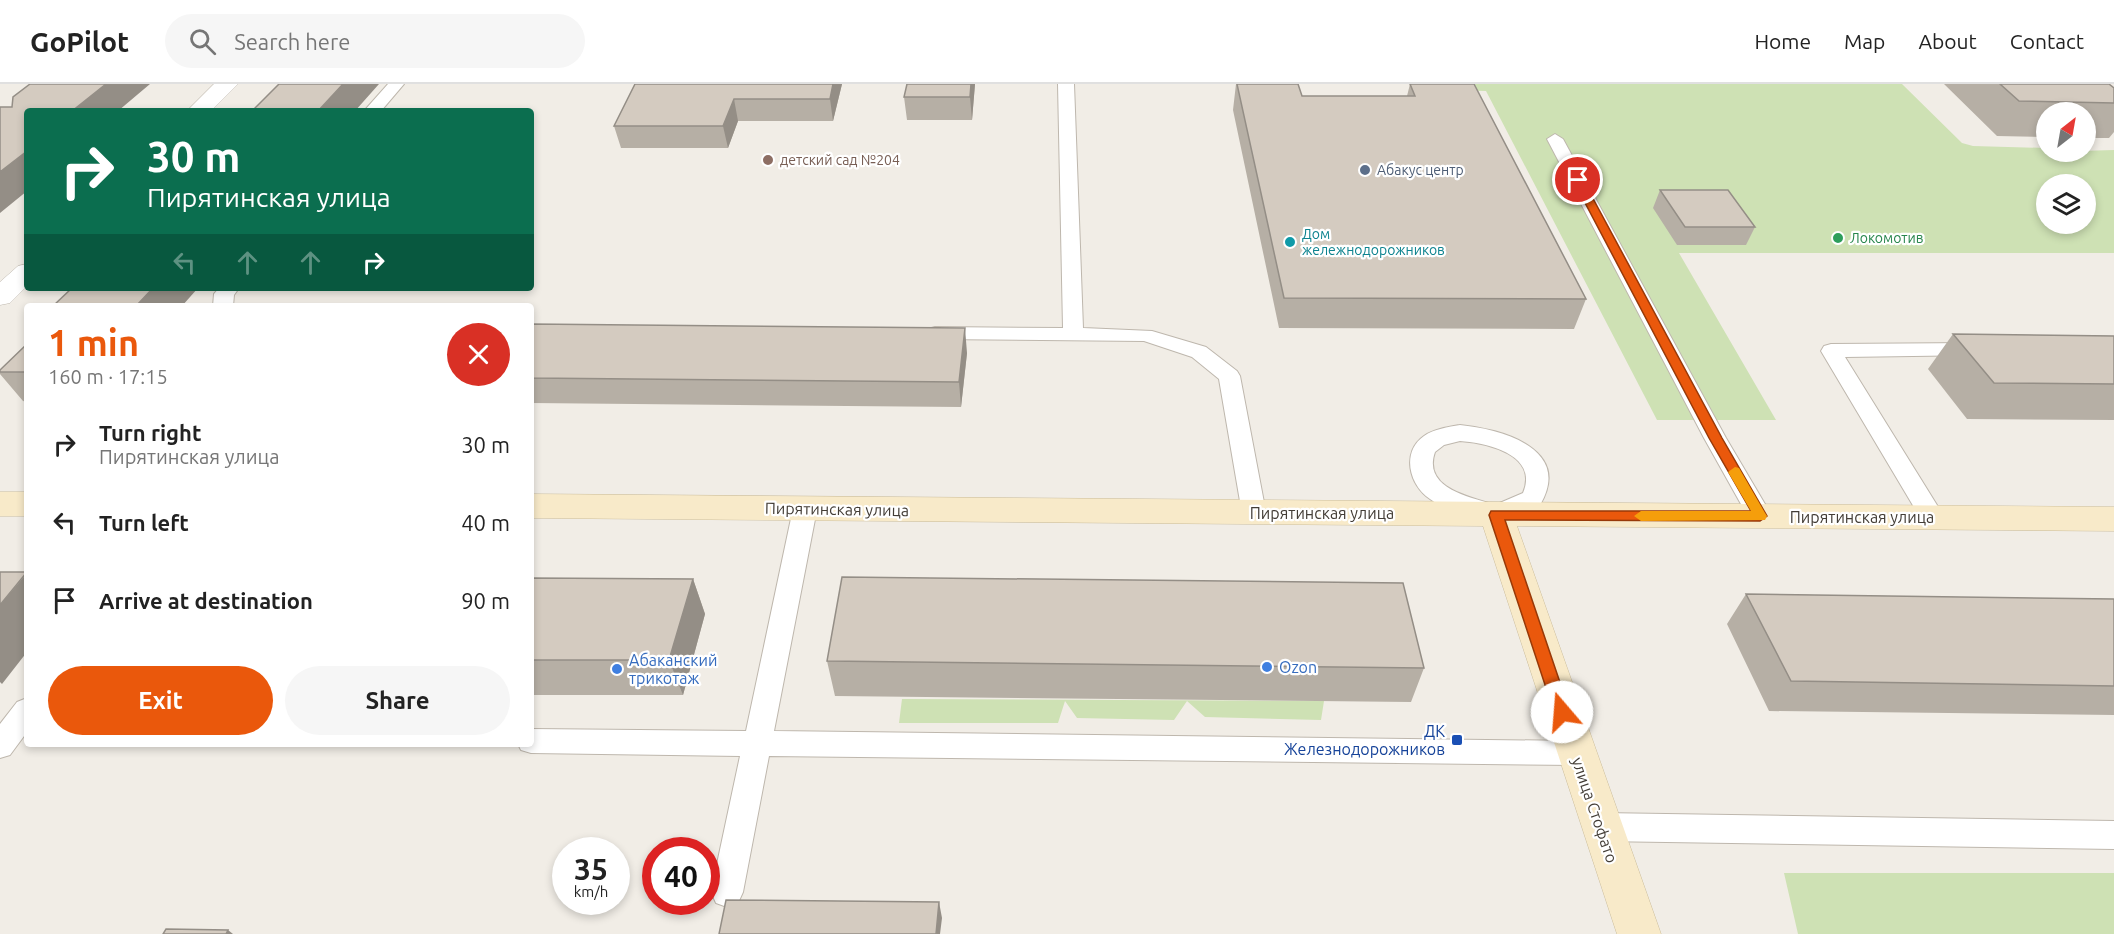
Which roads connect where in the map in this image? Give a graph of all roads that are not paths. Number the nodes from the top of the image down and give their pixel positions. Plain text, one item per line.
1 (227, 84) edge
2 (396, 84) edge
3 (1066, 84) edge
4 (201, 108) edge
5 (375, 108) edge
6 (1555, 139) dead end
7 (24, 275) edge
8 (0, 297) edge
9 (920, 333) edge
10 (1073, 334) junction
11 (1997, 350) edge
12 (0, 504) edge
13 (24, 504) edge
14 (534, 506) edge
15 (805, 508) junction
16 (1254, 513) junction
17 (1496, 515) junction
18 (1760, 516) junction
19 (1933, 518) junction
20 (2114, 519) edge
21 (24, 715) edge
22 (8, 740) edge
23 (534, 741) edge
24 (758, 742) junction
25 (1576, 753) junction
26 (1601, 827) junction
27 (2114, 835) edge
28 (727, 892) dead end
29 (1639, 934) edge

1 - 4 street
2 - 5 lane
3 - 10 lane
6 - 18 lane
7 - 8 street
9 - 10 lane
10 - 16 lane
11 - 19 lane
12 - 13 street
14 - 15 street, Пирятинская улица
15 - 16 street, Пирятинская улица
15 - 24 lane
16 - 17 street, Пирятинская улица
17 - 17 lane
17 - 18 street, Пирятинская улица
17 - 25 street, улица Стофато
18 - 19 street, Пирятинская улица
19 - 20 street, Пирятинская улица
21 - 22 lane
23 - 24 lane
24 - 25 lane
24 - 28 lane
25 - 26 street, улица Стофато
26 - 27 lane
26 - 29 street, улица Стофато

